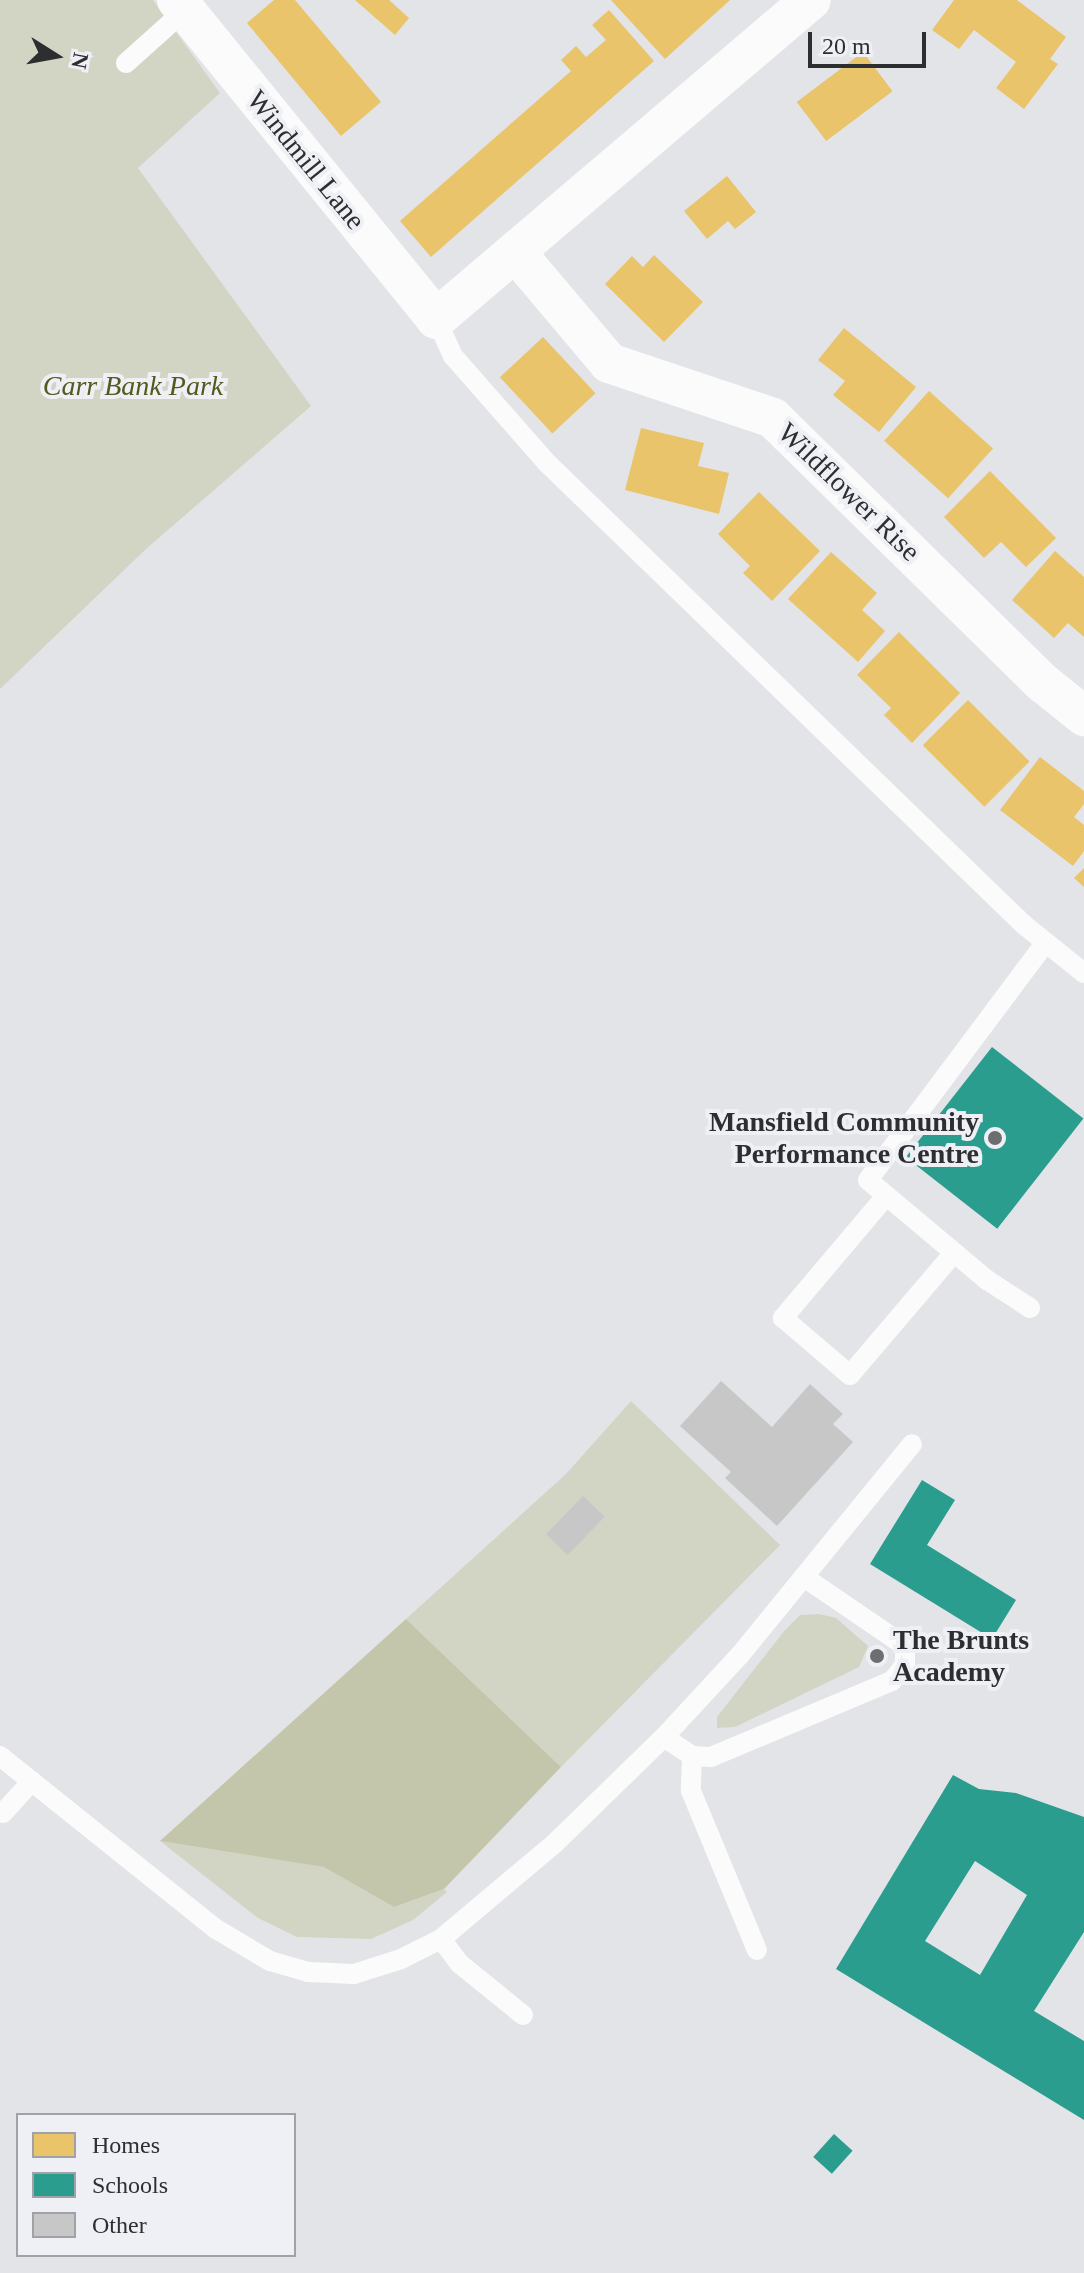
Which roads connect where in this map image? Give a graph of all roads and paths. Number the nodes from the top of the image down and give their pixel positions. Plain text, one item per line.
1 (811, 0) edge
2 (186, 3) edge
3 (126, 63) dead end
4 (517, 254) junction
5 (436, 319) junction
6 (1084, 716) edge
7 (1045, 943) junction
8 (1084, 973) edge
9 (886, 1196) junction
10 (954, 1253) junction
11 (1030, 1308) dead end
12 (912, 1444) dead end
13 (804, 1577) junction
14 (664, 1737) junction
15 (0, 1756) edge
16 (692, 1756) junction
17 (32, 1781) junction
18 (3, 1813) dead end
19 (441, 1939) junction
20 (757, 1950) dead end
21 (523, 2015) dead end

1 - 4 street
2 - 3 lane
2 - 5 street, Windmill Lane
4 - 5 street
4 - 6 street, Wildflower Rise
5 - 7 lane
7 - 8 lane
7 - 9 lane
9 - 10 lane
9 - 10 lane
10 - 11 lane
12 - 13 lane
13 - 14 lane
13 - 16 lane
14 - 16 lane
14 - 19 lane
15 - 17 lane
16 - 20 lane
17 - 18 lane
17 - 19 lane
19 - 21 lane

